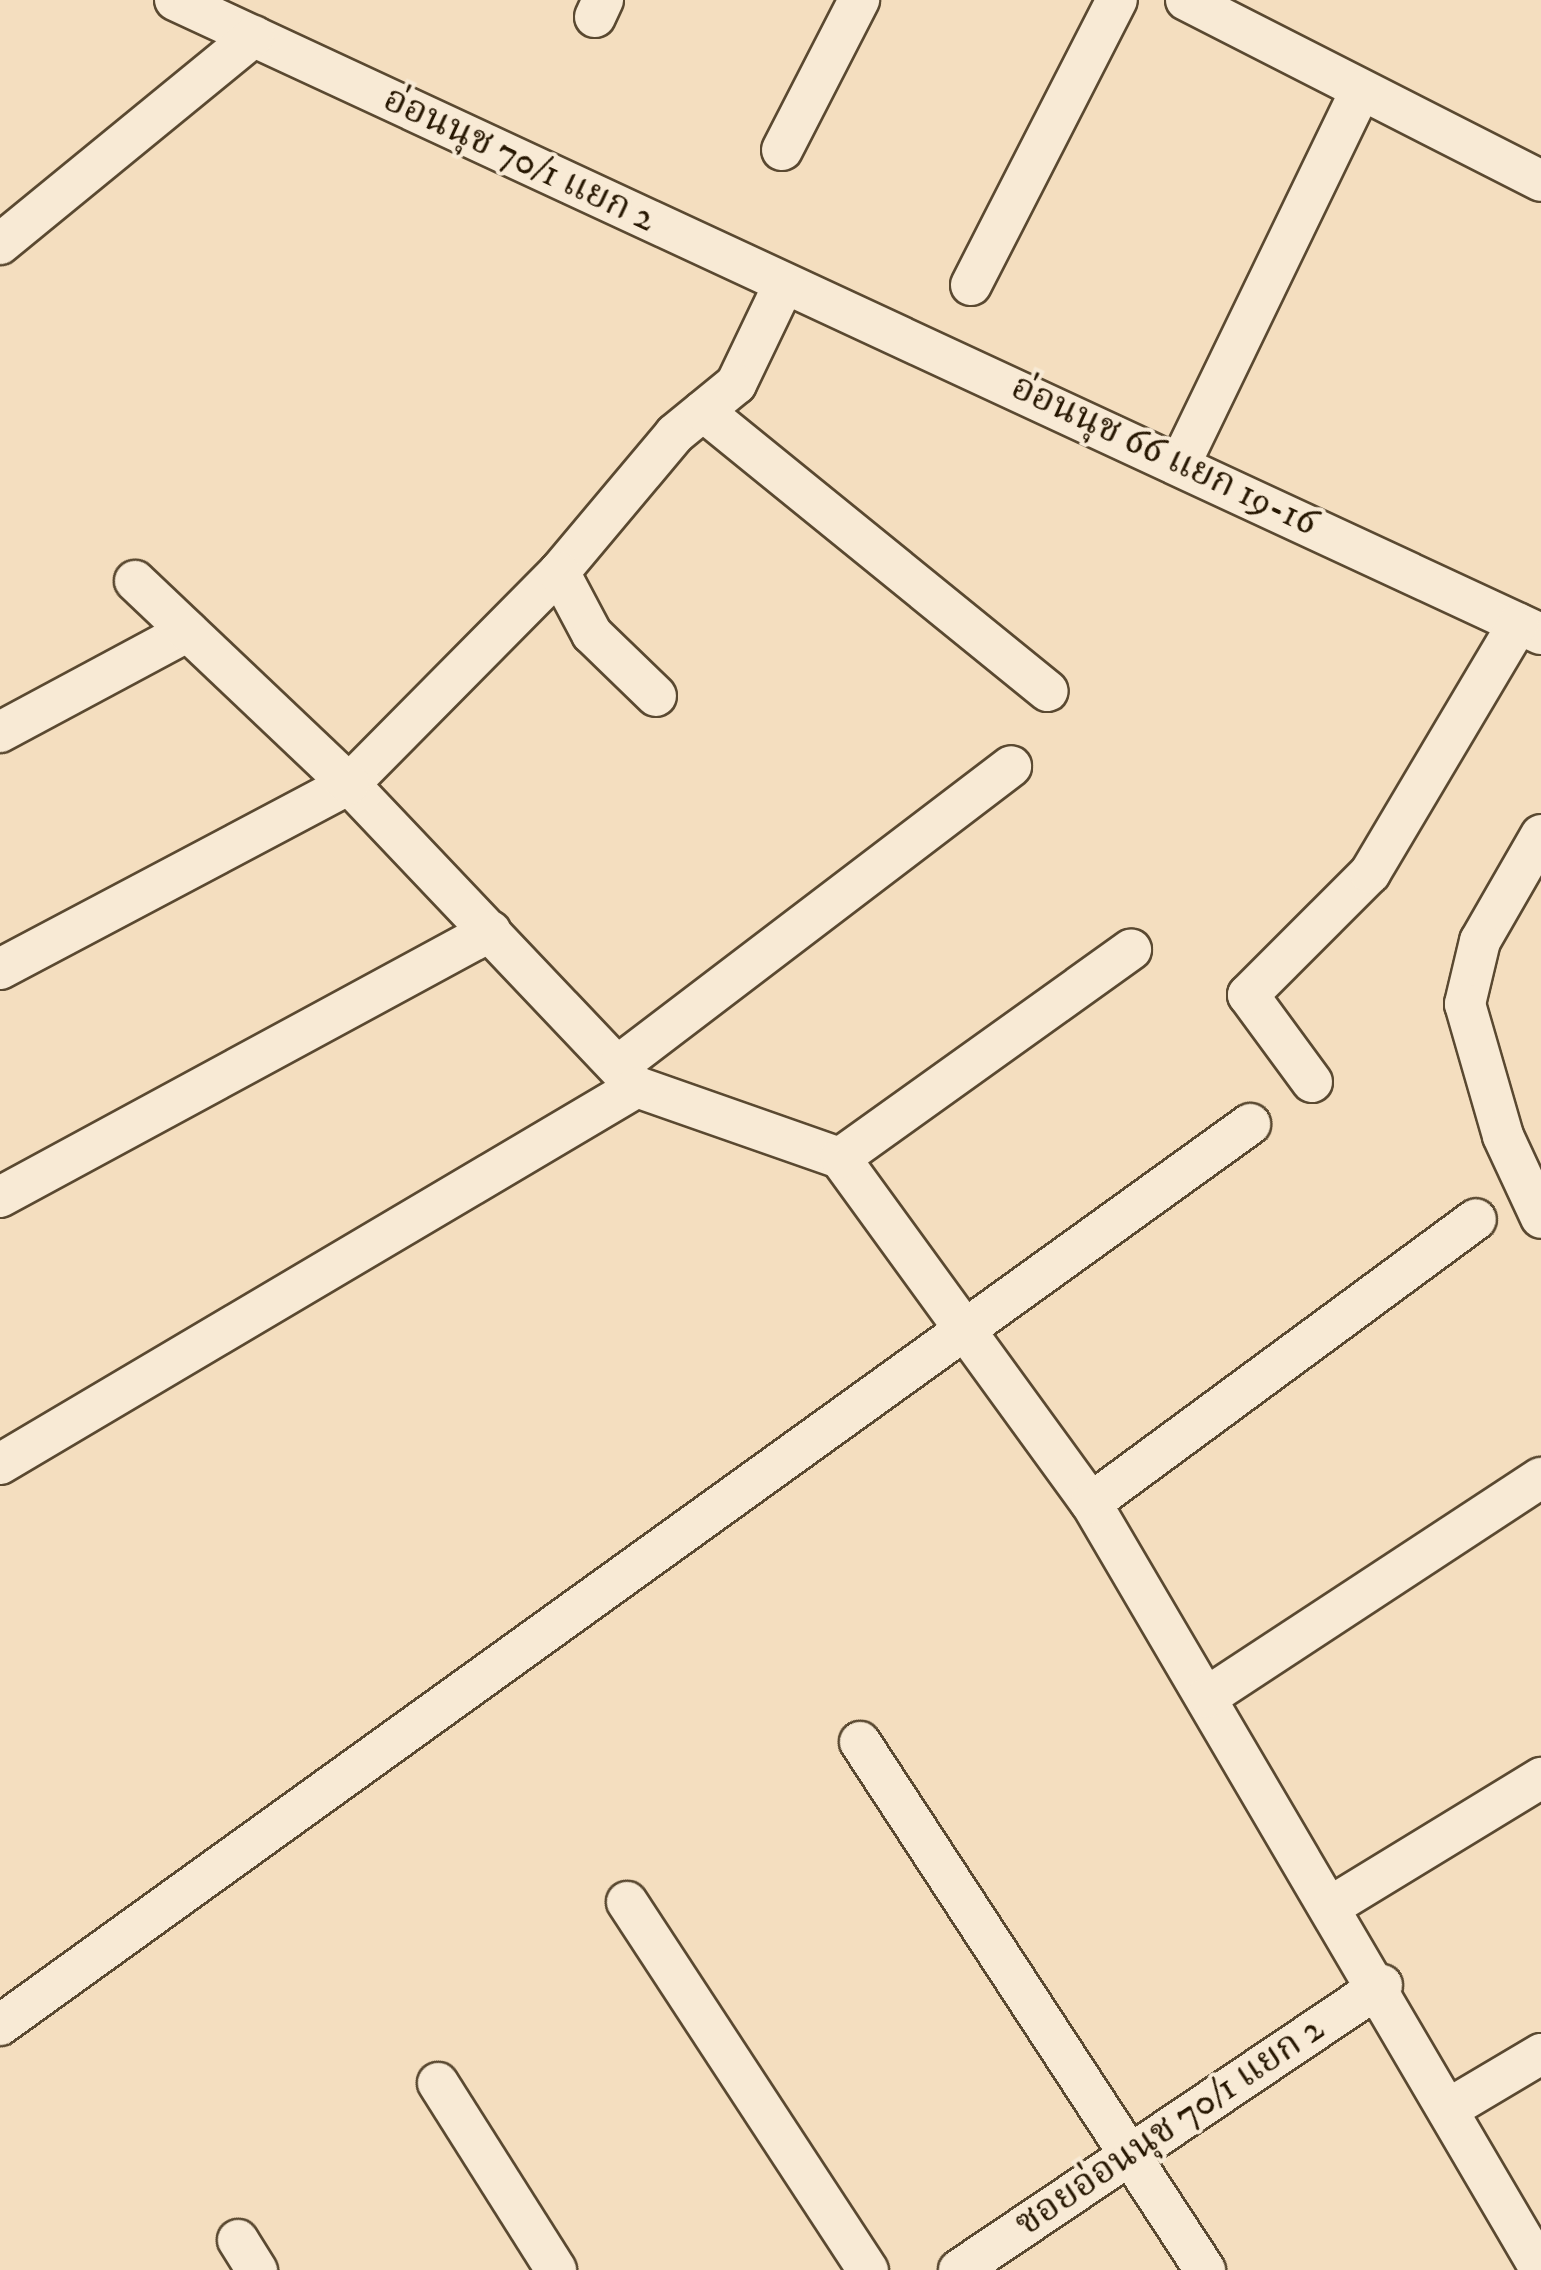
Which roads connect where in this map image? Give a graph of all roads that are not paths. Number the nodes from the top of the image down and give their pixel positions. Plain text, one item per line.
1 (175, 0) edge
2 (859, 0) edge
3 (1116, 0) edge
4 (1186, 0) edge
5 (254, 36) junction
6 (1360, 90) junction
7 (782, 150) dead end
8 (1541, 181) edge
9 (0, 244) edge
10 (784, 284) junction
11 (971, 285) dead end
12 (703, 411) junction
13 (1182, 460) junction
14 (558, 572) junction
15 (135, 581) dead end
16 (1530, 629) edge
17 (188, 631) junction
18 (1048, 691) dead end
19 (656, 696) dead end
20 (0, 732) edge
21 (1011, 766) dead end
22 (348, 784) junction
23 (1541, 835) edge
24 (490, 931) junction
25 (1131, 950) dead end
26 (0, 969) edge
27 (628, 1076) junction
28 (1312, 1082) dead end
29 (1250, 1124) dead end
30 (840, 1158) junction
31 (0, 1197) edge
32 (1541, 1218) edge
33 (1476, 1220) dead end
34 (968, 1328) junction
35 (0, 1464) edge
36 (1541, 1478) edge
37 (1091, 1503) junction
38 (1207, 1697) junction
39 (860, 1742) dead end
40 (1541, 1778) edge
41 (626, 1902) dead end
42 (1333, 1905) junction
43 (1382, 1986) junction
44 (6, 2006) edge
45 (1541, 2054) edge
46 (438, 2083) dead end
47 (1450, 2108) junction
48 (1133, 2150) junction
49 (556, 2270) edge
50 (868, 2270) edge
51 (959, 2270) edge
52 (1205, 2270) edge
53 (1541, 2270) edge

1 - 5 street, อ่อนนุช 70/1 แยก 2
2 - 7 street
3 - 11 street
4 - 6 street
5 - 9 street
5 - 10 street, อ่อนนุช 70/1 แยก 2
6 - 8 street
6 - 13 street
10 - 12 street
10 - 13 street, อ่อนนุช 66 แยก 19-16
12 - 14 street
12 - 18 street
13 - 16 street, อ่อนนุช 66 แยก 19-16
14 - 19 street
14 - 22 street
15 - 17 street
16 - 28 street
17 - 20 street
17 - 22 street
21 - 27 street
22 - 24 street
22 - 26 street
23 - 32 street
24 - 27 street
24 - 31 street
25 - 30 street
27 - 30 street
27 - 35 street
29 - 34 street
30 - 34 street
33 - 37 street
34 - 37 street
34 - 44 street
36 - 38 street
37 - 38 street
38 - 42 street
39 - 48 street
40 - 42 street
41 - 50 street
42 - 43 street
43 - 47 street
43 - 48 street, ซอยอ่อนนุช 70/1 แยก 2
45 - 47 street
46 - 49 street
47 - 53 street
48 - 51 street, ซอยอ่อนนุช 70/1 แยก 2
48 - 52 street

